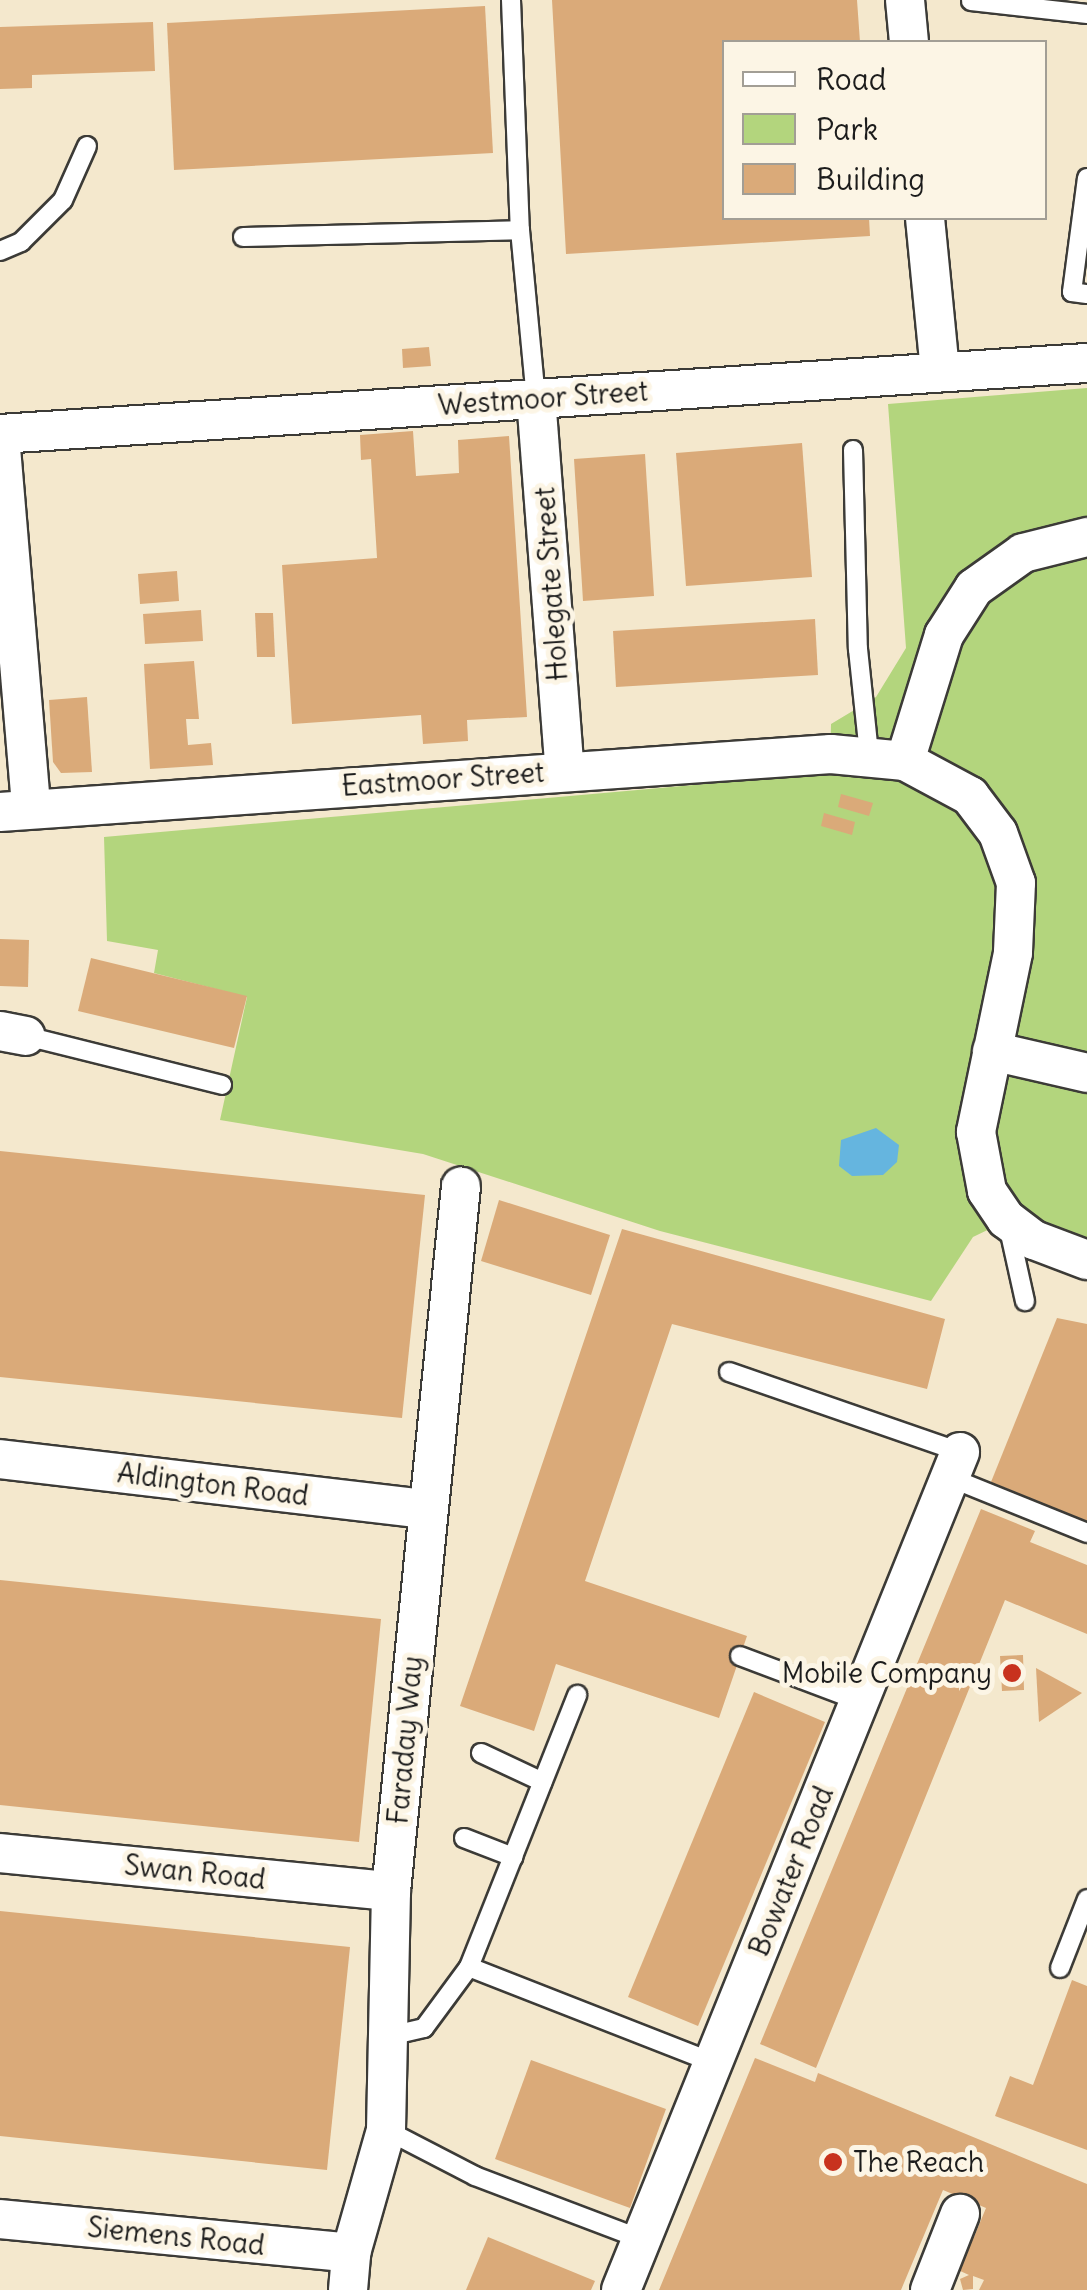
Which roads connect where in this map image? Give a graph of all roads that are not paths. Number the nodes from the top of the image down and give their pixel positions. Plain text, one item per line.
1 (511, 0) edge
2 (905, 0) edge
3 (971, 1) edge
4 (1087, 14) edge
5 (909, 40) edge
6 (88, 146) dead end
7 (1087, 178) edge
8 (926, 220) edge
9 (520, 230) junction
10 (242, 237) dead end
11 (0, 251) edge
12 (1087, 294) edge
13 (1087, 363) edge
14 (940, 372) junction
15 (536, 398) junction
16 (0, 435) edge
17 (853, 450) dead end
18 (1087, 537) edge
19 (887, 757) junction
20 (565, 771) junction
21 (16, 810) edge
22 (13, 1034) edge
23 (992, 1051) junction
24 (1087, 1073) edge
25 (222, 1085) dead end
26 (462, 1186) dead end
27 (1006, 1219) junction
28 (1087, 1260) edge
29 (1026, 1301) dead end
30 (729, 1372) dead end
31 (0, 1459) edge
32 (955, 1465) junction
33 (426, 1509) junction
34 (1087, 1533) edge
35 (740, 1656) dead end
36 (577, 1694) dead end
37 (860, 1701) junction
38 (481, 1754) dead end
39 (543, 1782) junction
40 (464, 1838) dead end
41 (0, 1853) edge
42 (513, 1857) junction
43 (390, 1891) junction
44 (1087, 1900) edge
45 (469, 1967) junction
46 (1060, 1968) dead end
47 (384, 2037) junction
48 (712, 2062) junction
49 (386, 2130) junction
50 (960, 2214) dead end
51 (0, 2219) edge
52 (641, 2239) junction
53 (349, 2272) edge
54 (621, 2290) edge
55 (930, 2290) edge

1 - 9 lane
2 - 5 street
3 - 4 lane
6 - 11 lane
7 - 12 lane
8 - 14 street
9 - 10 lane
9 - 15 lane
13 - 14 street, Westmoor Street
14 - 15 street, Westmoor Street
15 - 16 street, Westmoor Street
15 - 20 street, Holegate Street
16 - 21 street
17 - 19 lane
18 - 19 street
19 - 20 street, Eastmoor Street
19 - 23 street
20 - 21 street, Eastmoor Street
22 - 25 lane
23 - 24 street
23 - 27 street
26 - 33 street, Faraday Way
27 - 28 street
27 - 29 lane
30 - 32 lane
31 - 33 street, Aldington Road
32 - 34 lane
32 - 37 street, Bowater Road
33 - 43 street, Faraday Way
35 - 37 lane
36 - 39 lane
37 - 48 street, Bowater Road
38 - 39 lane
39 - 42 lane
40 - 42 lane
41 - 43 street, Swan Road
42 - 45 lane
43 - 47 street, Faraday Way
44 - 46 lane
45 - 47 lane
45 - 48 lane
47 - 49 street, Faraday Way
48 - 52 street, Bowater Road
49 - 52 lane
49 - 53 street, Faraday Way
50 - 55 street
51 - 53 street, Siemens Road
52 - 54 street, Bowater Road

